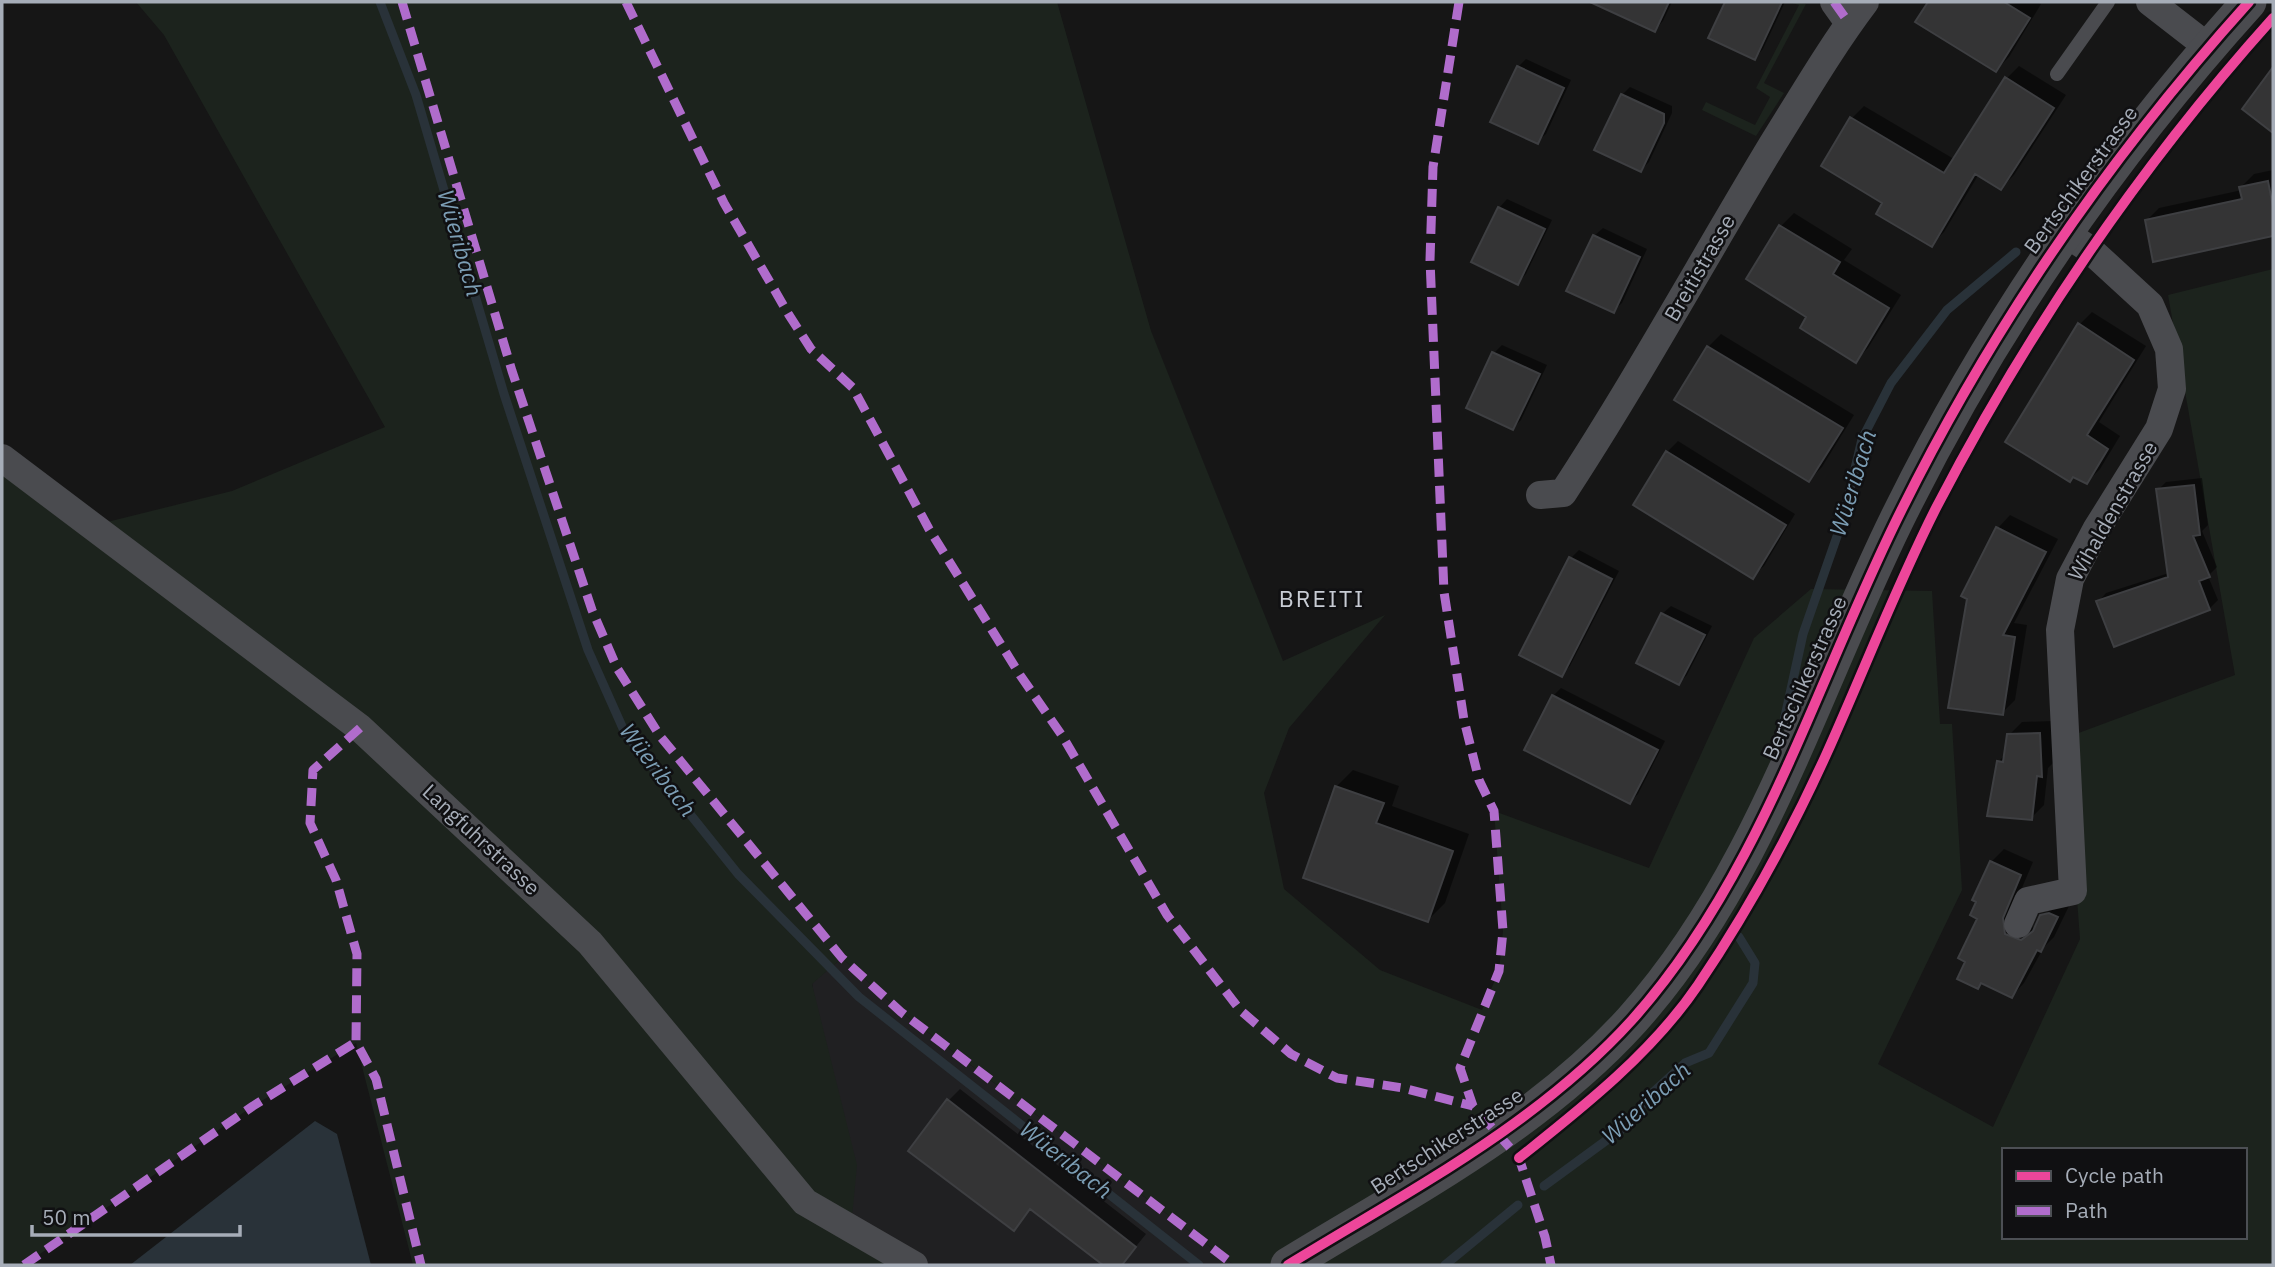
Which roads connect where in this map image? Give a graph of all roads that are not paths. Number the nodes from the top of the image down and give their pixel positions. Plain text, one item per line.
1 (2108, 2) edge
2 (2151, 2) edge
3 (2249, 2) edge
4 (1850, 9) edge
5 (2208, 47) junction
6 (2057, 74) dead end
7 (2064, 232) junction
8 (2, 458) edge
9 (1540, 495) dead end
10 (2018, 924) dead end
11 (914, 1265) edge
12 (1288, 1265) edge

1 - 6 lane
2 - 5 street
3 - 5 street, Bertschikerstrasse
4 - 9 street, Breitistrasse
5 - 7 street, Bertschikerstrasse
7 - 10 street, Wihaldenstrasse
7 - 12 street, Bertschikerstrasse
8 - 11 street, Langfuhrstrasse

